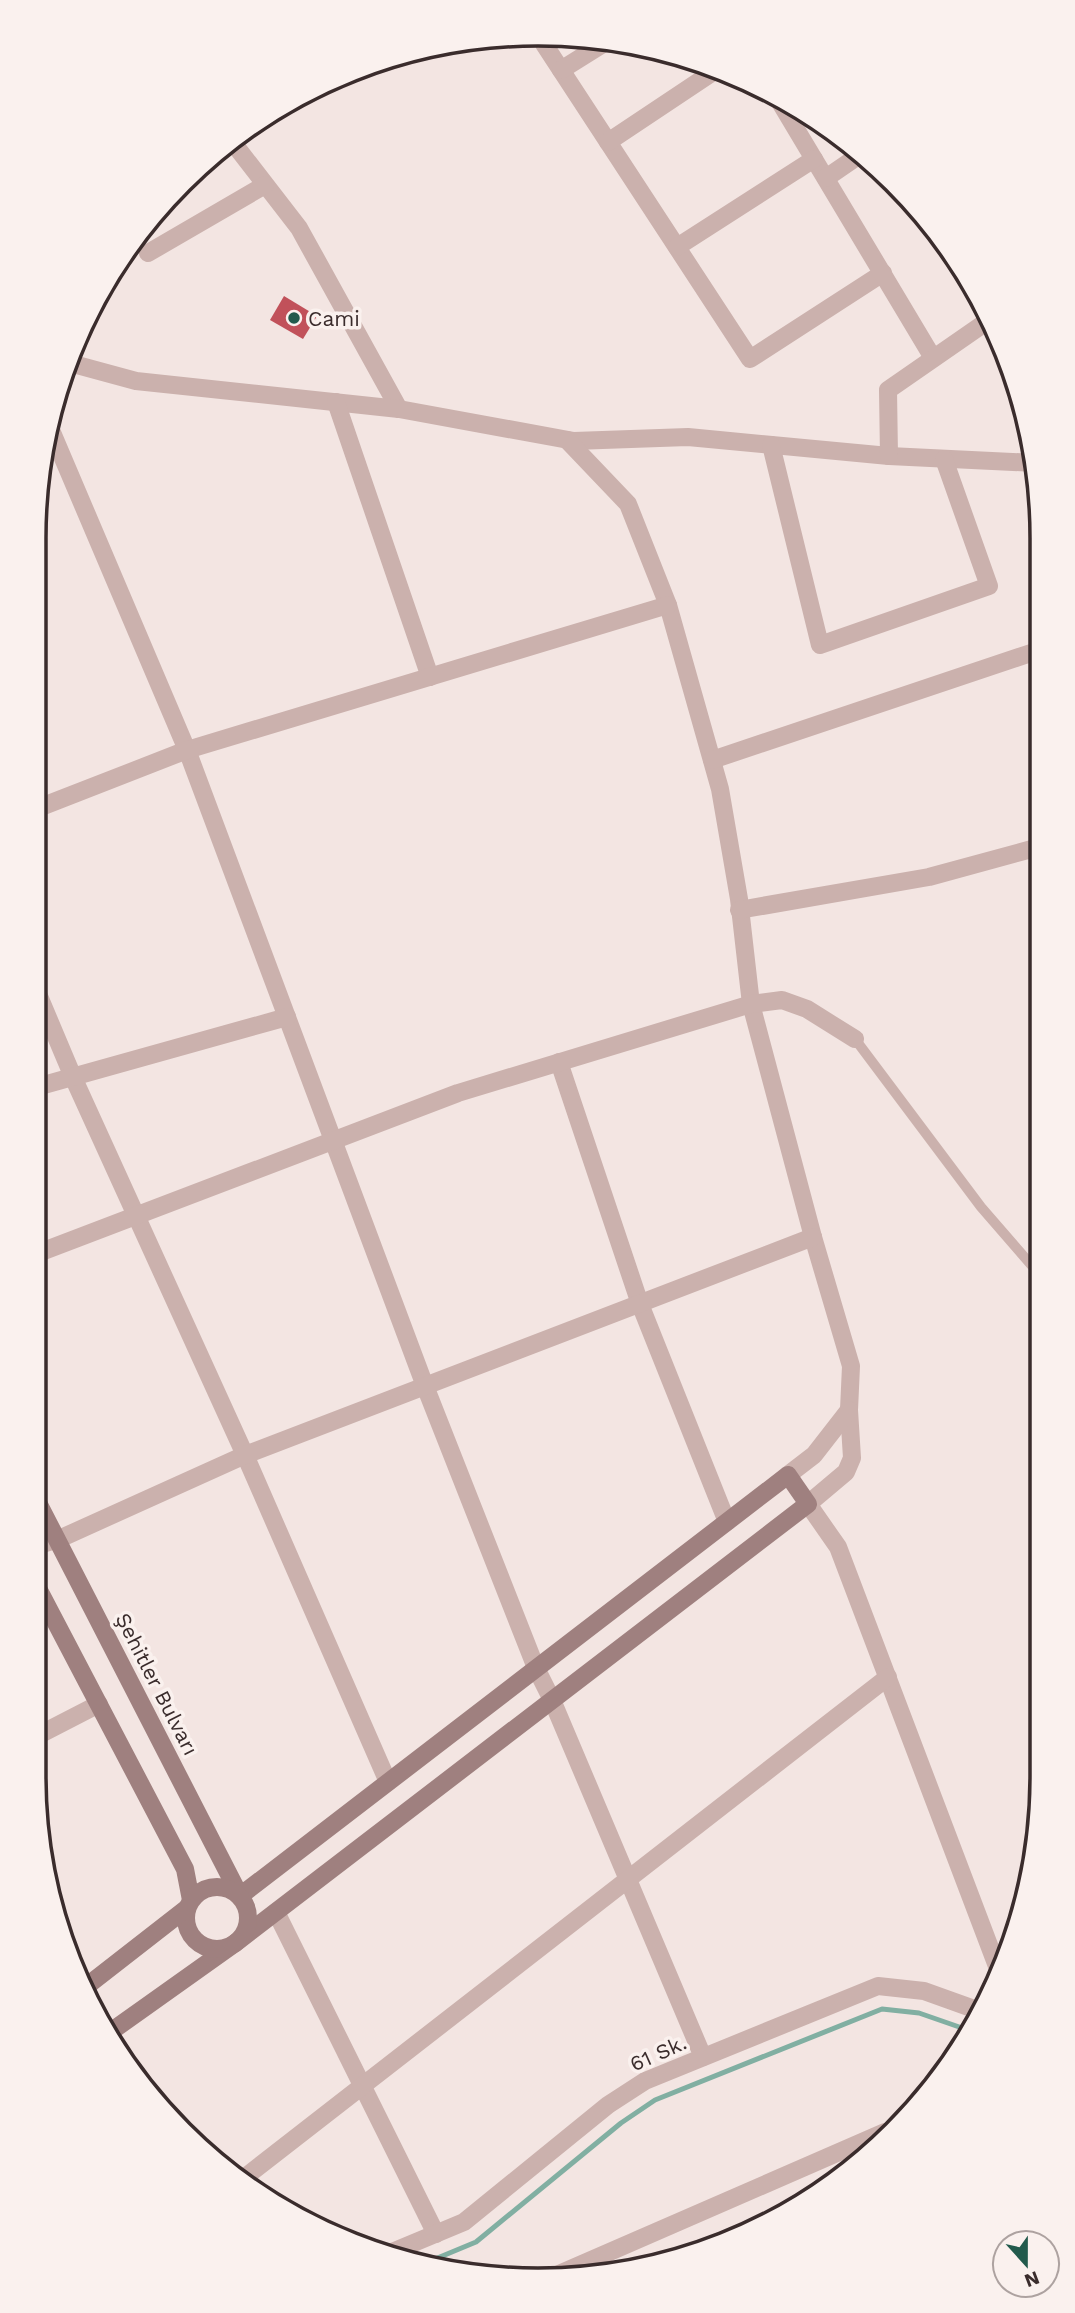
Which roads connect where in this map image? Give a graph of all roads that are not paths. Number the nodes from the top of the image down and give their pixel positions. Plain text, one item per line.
1 (545, 46) edge
2 (594, 49) edge
3 (561, 70) junction
4 (707, 76) edge
5 (786, 112) edge
6 (608, 142) junction
7 (237, 148) edge
8 (814, 159) junction
9 (852, 160) edge
10 (826, 178) junction
11 (265, 184) junction
12 (677, 247) junction
13 (148, 253) dead end
14 (883, 274) junction
15 (981, 325) edge
16 (933, 358) junction
17 (77, 365) edge
18 (336, 402) junction
19 (399, 409) junction
20 (56, 440) edge
21 (566, 440) junction
22 (771, 445) junction
23 (889, 456) junction
24 (944, 459) junction
25 (1023, 462) edge
26 (668, 605) junction
27 (1030, 653) edge
28 (430, 677) junction
29 (187, 750) junction
30 (712, 760) junction
31 (46, 805) edge
32 (1030, 849) edge
33 (739, 910) junction
34 (751, 1004) junction
35 (46, 1012) edge
36 (287, 1017) junction
37 (855, 1039) joint
38 (559, 1062) junction
39 (74, 1077) junction
40 (46, 1085) edge
41 (333, 1141) junction
42 (137, 1215) junction
43 (813, 1237) junction
44 (46, 1250) edge
45 (1030, 1263) edge
46 (640, 1304) junction
47 (425, 1386) junction
48 (849, 1410) junction
49 (245, 1455) junction
50 (788, 1475) junction
51 (808, 1504) junction
52 (46, 1516) edge
53 (727, 1522) junction
54 (59, 1539) junction
55 (46, 1543) edge
56 (46, 1603) edge
57 (536, 1668) junction
58 (888, 1677) junction
59 (552, 1700) junction
60 (99, 1703) junction
61 (46, 1731) edge
62 (388, 1782) junction
63 (629, 1881) junction
64 (240, 1896) junction
65 (189, 1904) junction
66 (276, 1912) junction
67 (234, 1944) junction
68 (994, 1958) edge
69 (91, 1982) edge
70 (971, 2008) edge
71 (115, 2029) edge
72 (703, 2057) junction
73 (363, 2087) junction
74 (868, 2140) edge
75 (249, 2174) edge
76 (436, 2234) junction
77 (402, 2248) edge
78 (579, 2265) edge

1 - 3 street
2 - 3 street
3 - 6 street
4 - 6 street
5 - 8 street
6 - 12 street
7 - 11 street
8 - 10 street
8 - 12 street
9 - 10 street
10 - 14 street
11 - 13 street
11 - 19 street
12 - 14 street
14 - 16 street
15 - 16 street
16 - 23 street
17 - 18 street
18 - 19 street
18 - 28 street
19 - 21 street
20 - 29 street
21 - 22 street
21 - 26 street
22 - 23 street
22 - 24 street
23 - 24 street
24 - 25 street
26 - 28 street
26 - 30 street
27 - 30 street
28 - 29 street
29 - 31 street
29 - 36 street
30 - 33 street
32 - 33 street
33 - 34 street
34 - 37 street
34 - 38 street
34 - 43 street
35 - 39 street
36 - 39 street
36 - 41 street
37 - 45 lane
38 - 41 street
38 - 46 street
39 - 40 street
39 - 42 street
41 - 42 street
41 - 47 street
42 - 44 street
42 - 49 street
43 - 46 street
43 - 48 street
46 - 47 street
46 - 53 street
47 - 49 street
47 - 57 street
48 - 50 street
48 - 51 street
49 - 54 street
49 - 62 street
50 - 51 main road
50 - 53 main road
51 - 58 street
51 - 59 main road
52 - 54 main road, Şehitler Bulvarı
53 - 57 main road
54 - 55 street
54 - 64 main road, Şehitler Bulvarı
56 - 60 main road
57 - 59 street
57 - 62 main road
58 - 63 street
58 - 68 street
59 - 63 street
59 - 66 main road
60 - 61 street
60 - 65 main road
62 - 64 main road
63 - 72 street
63 - 73 street
64 - 65 main road
64 - 67 main road, Şehitler Bulvarı
65 - 67 main road
65 - 69 main road
66 - 67 main road
66 - 73 street
67 - 71 main road
70 - 72 street, 61 Sk.
72 - 76 street, 61 Sk.
73 - 75 street
73 - 76 street
74 - 78 street
76 - 77 street, 61 Sk.

